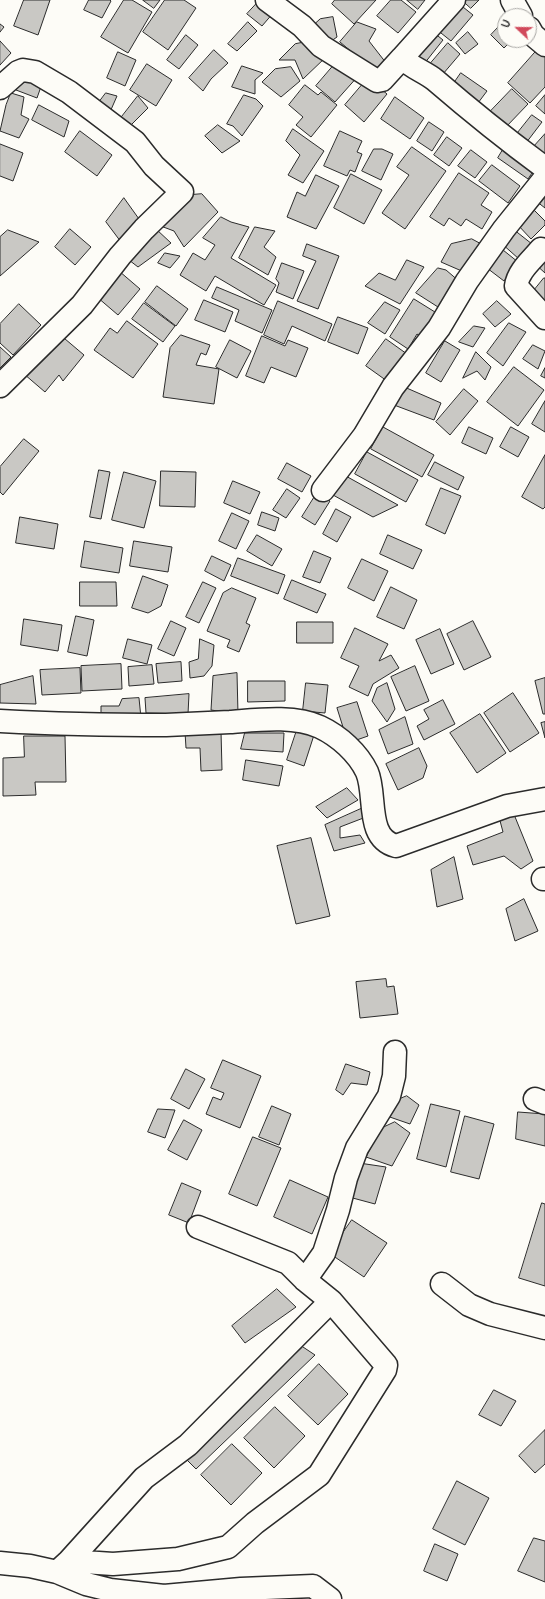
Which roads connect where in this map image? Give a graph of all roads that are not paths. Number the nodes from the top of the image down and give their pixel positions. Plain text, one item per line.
1 (267, 0) edge
2 (454, 0) edge
3 (537, 38) edge
4 (545, 45) edge
5 (402, 58) junction
6 (0, 88) edge
7 (545, 168) edge
8 (545, 178) edge
9 (541, 249) dead end
10 (545, 318) edge
11 (0, 386) edge
12 (323, 490) dead end
13 (0, 721) edge
14 (545, 799) edge
15 (395, 1052) dead end
16 (198, 1227) dead end
17 (305, 1280) junction
18 (442, 1284) dead end
19 (331, 1301) junction
20 (545, 1328) edge
21 (0, 1563) edge
22 (63, 1567) junction
23 (162, 1597) edge
24 (330, 1599) edge

1 - 5 street
2 - 5 street
3 - 4 street
5 - 7 street
6 - 11 street
8 - 12 street
9 - 10 street
13 - 14 street
15 - 17 street
16 - 17 street
17 - 19 street
18 - 20 street
19 - 22 street
19 - 22 street
21 - 22 street
22 - 23 street
23 - 24 street

